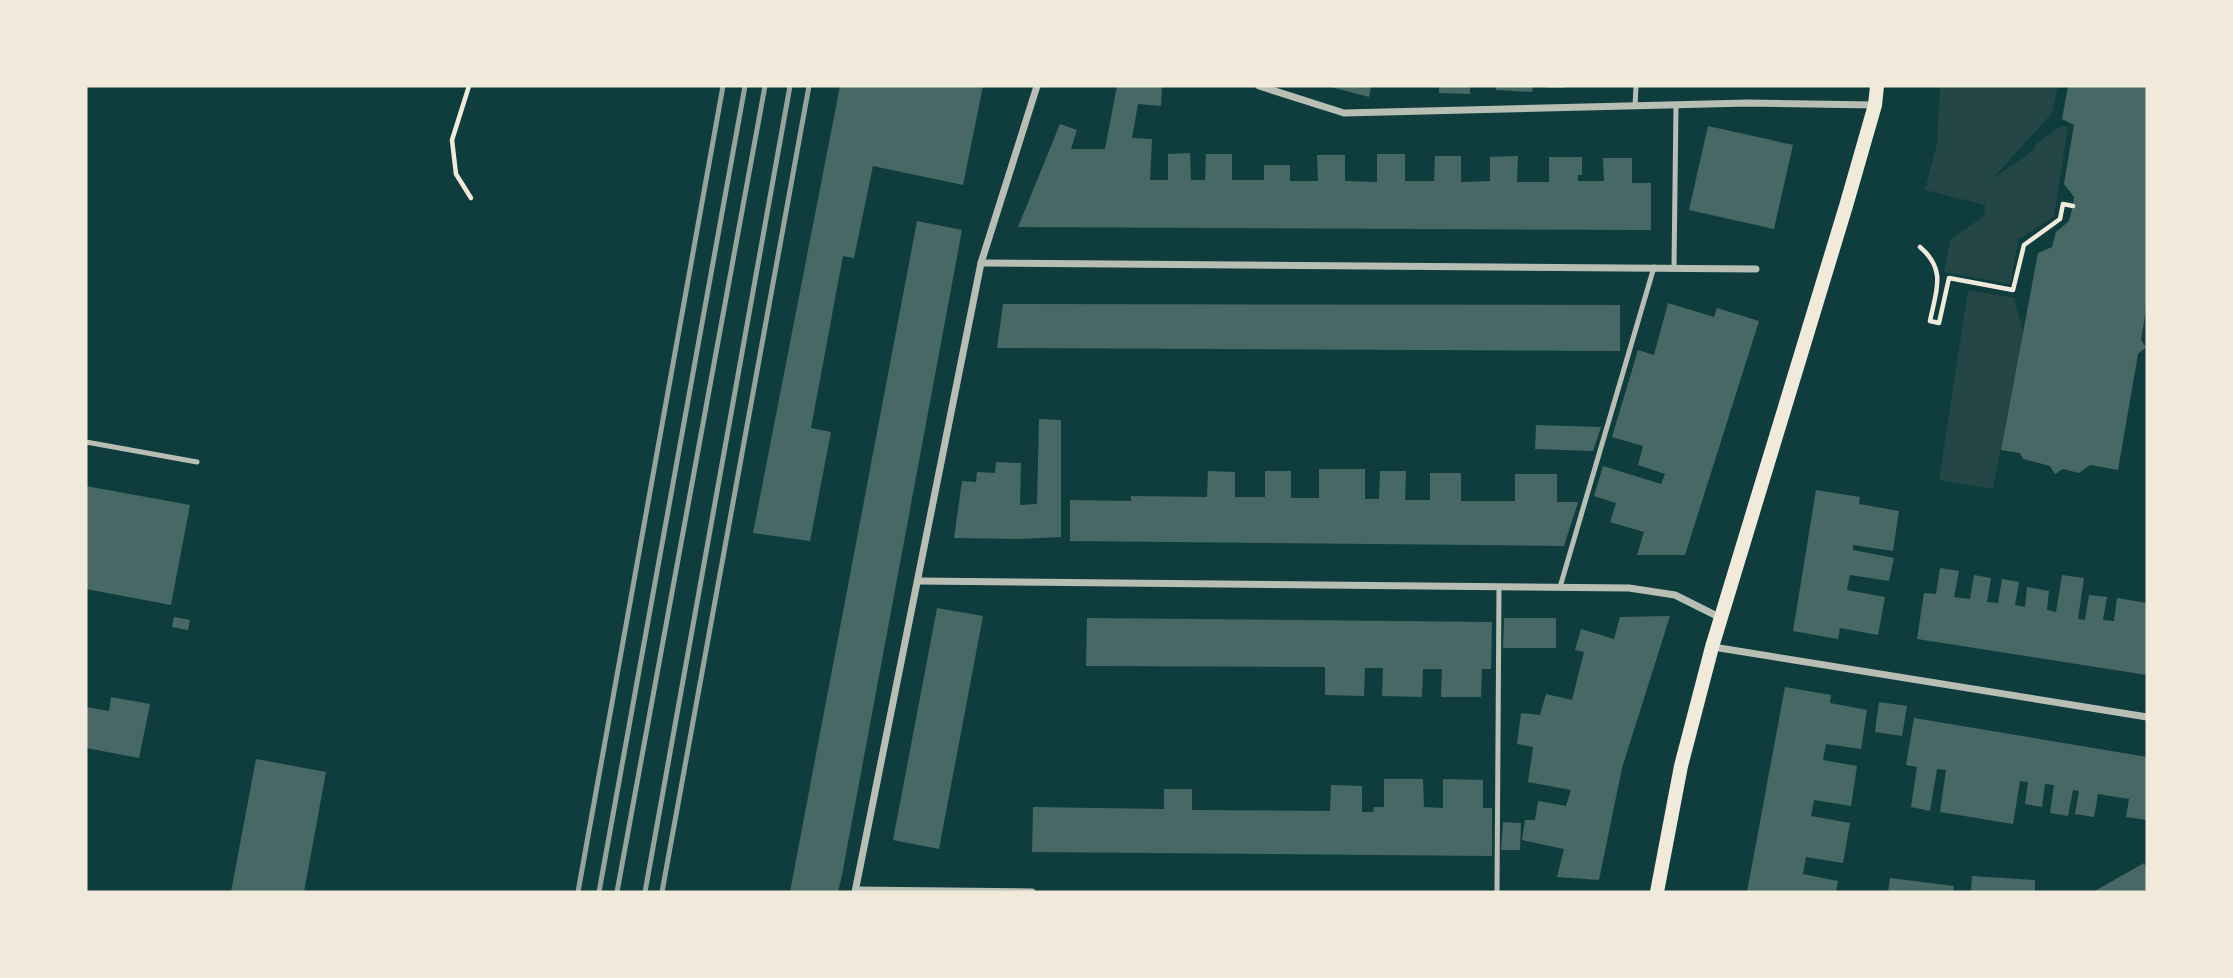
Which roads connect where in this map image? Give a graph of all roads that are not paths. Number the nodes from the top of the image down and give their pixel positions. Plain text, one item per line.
1 (1037, 86) edge
2 (1259, 86) edge
3 (1636, 86) edge
4 (1877, 86) edge
5 (1875, 105) junction
6 (1635, 106) junction
7 (1676, 106) junction
8 (981, 263) junction
9 (1654, 267) junction
10 (1674, 267) junction
11 (1756, 269) dead end
12 (86, 442) edge
13 (197, 462) dead end
14 (918, 581) junction
15 (1499, 587) junction
16 (1560, 587) junction
17 (1721, 618) junction
18 (1712, 646) junction
19 (2147, 717) edge
20 (855, 891) edge
21 (1032, 892) edge
22 (1497, 892) edge
23 (1657, 892) edge

1 - 8 street
2 - 6 street
3 - 6 lane
4 - 5 main road
5 - 7 street
5 - 17 main road
6 - 7 street
7 - 10 lane
8 - 9 street
8 - 14 street
9 - 10 street
9 - 16 lane
10 - 11 street
12 - 13 lane
14 - 15 street
14 - 20 street
15 - 16 street
15 - 22 lane
16 - 17 street
17 - 18 main road
18 - 19 street
18 - 23 main road
20 - 21 street

